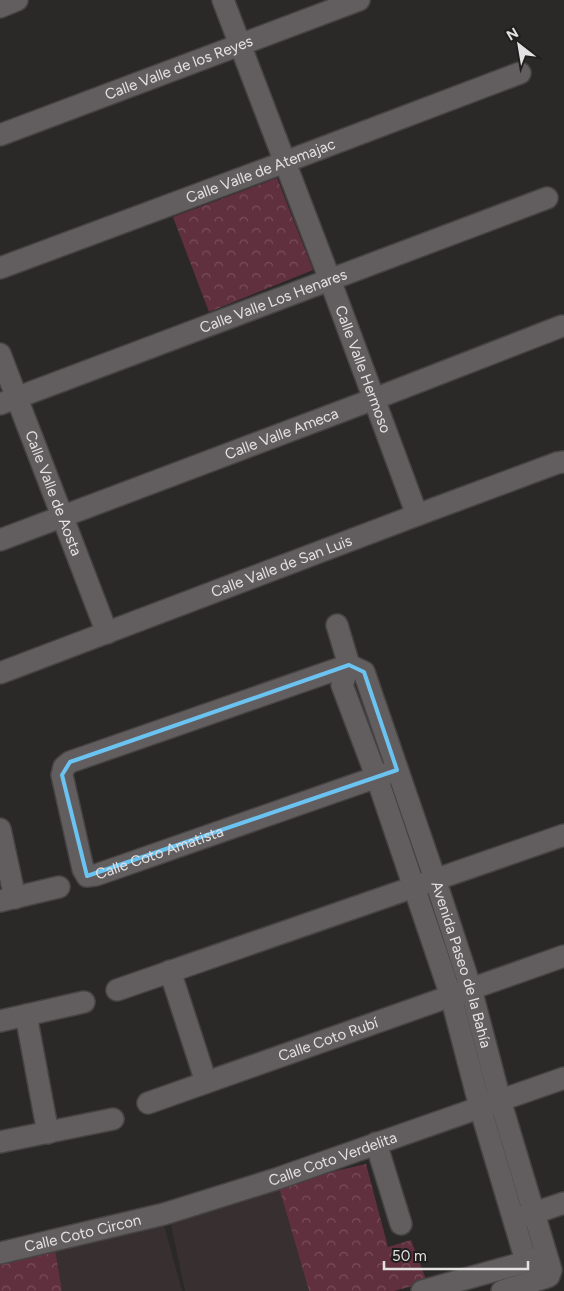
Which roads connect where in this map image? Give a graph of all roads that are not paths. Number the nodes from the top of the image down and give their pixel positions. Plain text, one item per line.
1 (17, 0) edge
2 (223, 0) edge
3 (359, 0) edge
4 (0, 6) edge
5 (240, 45) junction
6 (520, 73) dead end
7 (0, 135) edge
8 (285, 162) junction
9 (547, 198) dead end
10 (0, 268) edge
11 (330, 280) junction
12 (562, 326) dead end
13 (0, 354) edge
14 (374, 399) junction
15 (8, 401) edge
16 (564, 462) edge
17 (417, 515) junction
18 (62, 516) junction
19 (0, 540) edge
20 (337, 625) dead end
21 (107, 633) junction
22 (349, 666) junction
23 (0, 673) edge
24 (397, 770) junction
25 (377, 778) junction
26 (0, 830) edge
27 (564, 835) edge
28 (435, 879) junction
29 (414, 886) junction
30 (58, 887) dead end
31 (7, 899) edge
32 (564, 956) edge
33 (170, 971) junction
34 (117, 990) dead end
35 (471, 990) junction
36 (451, 996) junction
37 (84, 1002) dead end
38 (26, 1015) junction
39 (0, 1021) edge
40 (564, 1078) edge
41 (206, 1082) junction
42 (148, 1103) dead end
43 (490, 1104) junction
44 (113, 1118) dead end
45 (48, 1133) junction
46 (0, 1142) edge
47 (376, 1143) junction
48 (564, 1203) edge
49 (534, 1213) junction
50 (164, 1214) joint
51 (514, 1220) junction
52 (401, 1224) dead end
53 (0, 1253) edge
54 (526, 1261) junction
55 (548, 1266) junction
56 (422, 1291) edge
57 (502, 1291) edge

1 - 4 street
2 - 5 street, Calle Valle Hermoso
3 - 5 street, Calle Valle de los Reyes
5 - 7 street, Calle Valle de los Reyes
5 - 8 street, Calle Valle Hermoso
6 - 8 street, Calle Valle de Atemajac
8 - 10 street, Calle Valle de Atemajac
8 - 11 street, Calle Valle Hermoso
9 - 11 street, Calle Valle Los Henares
11 - 14 street, Calle Valle Hermoso
11 - 15 street, Calle Valle Los Henares
12 - 14 street, Calle Valle Ameca
13 - 15 street, Calle Valle de Aosta
14 - 17 street, Calle Valle Hermoso
14 - 18 street, Calle Valle Ameca
15 - 18 street, Calle Valle de Aosta
16 - 17 street, Calle Valle de San Luis
17 - 21 street, Calle Valle de San Luis
18 - 19 street, Calle Valle Ameca
18 - 21 street, Calle Valle de Aosta
20 - 22 street, Avenida Paseo de la Bahía
21 - 23 street, Calle Valle de San Luis
22 - 24 street, Avenida Paseo de la Bahía
22 - 25 street, Avenida Paseo de la Bahía
22 - 25 street, Calle Coto Amatista
24 - 25 street, Calle Coto Amatista
24 - 28 street, Avenida Paseo de la Bahía
25 - 29 street, Avenida Paseo de la Bahía
26 - 31 street
27 - 28 street
28 - 29 street
28 - 35 street, Avenida Paseo de la Bahía
29 - 33 street
29 - 36 street, Avenida Paseo de la Bahía
30 - 31 street
32 - 35 street, Calle Coto Rubí
33 - 34 street
33 - 41 street
35 - 36 street, Calle Coto Rubí
35 - 43 street, Avenida Paseo de la Bahía
36 - 41 street, Calle Coto Rubí
36 - 43 street, Avenida Paseo de la Bahía
37 - 38 street
38 - 39 street
38 - 45 street
40 - 43 street, Calle Coto Verdelita
41 - 42 street, Calle Coto Rubí
43 - 47 street, Calle Coto Verdelita
43 - 49 street, Avenida Paseo de la Bahía
43 - 51 street, Avenida Paseo de la Bahía
44 - 45 street
45 - 46 street
47 - 50 street, Calle Coto Verdelita
47 - 52 street
48 - 49 street
49 - 51 street
49 - 55 street, Avenida Paseo de la Bahía
50 - 53 street, Calle Coto Circon
51 - 54 street, Avenida Paseo de la Bahía
54 - 55 street
54 - 56 street
55 - 57 street

